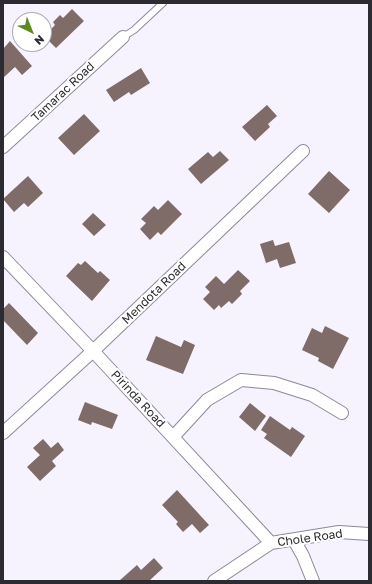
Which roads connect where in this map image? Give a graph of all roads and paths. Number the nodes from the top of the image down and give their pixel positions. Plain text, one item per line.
1 (163, 3) edge
2 (123, 36) joint
3 (3, 147) edge
4 (303, 151) dead end
5 (3, 258) edge
6 (93, 351) junction
7 (342, 414) dead end
8 (3, 433) edge
9 (173, 437) junction
10 (369, 534) edge
11 (294, 540) junction
12 (271, 543) junction
13 (214, 581) edge
14 (313, 581) edge

1 - 2 lane
2 - 3 street, Tamarac Road
4 - 6 street, Mendota Road
5 - 6 street, Pirinda Road
6 - 8 street, Mendota Road
6 - 9 street, Pirinda Road
7 - 9 street
9 - 12 street, Pirinda Road
10 - 11 street, Chole Road
11 - 12 street, Chole Road
11 - 14 street
12 - 13 street, Chole Road

